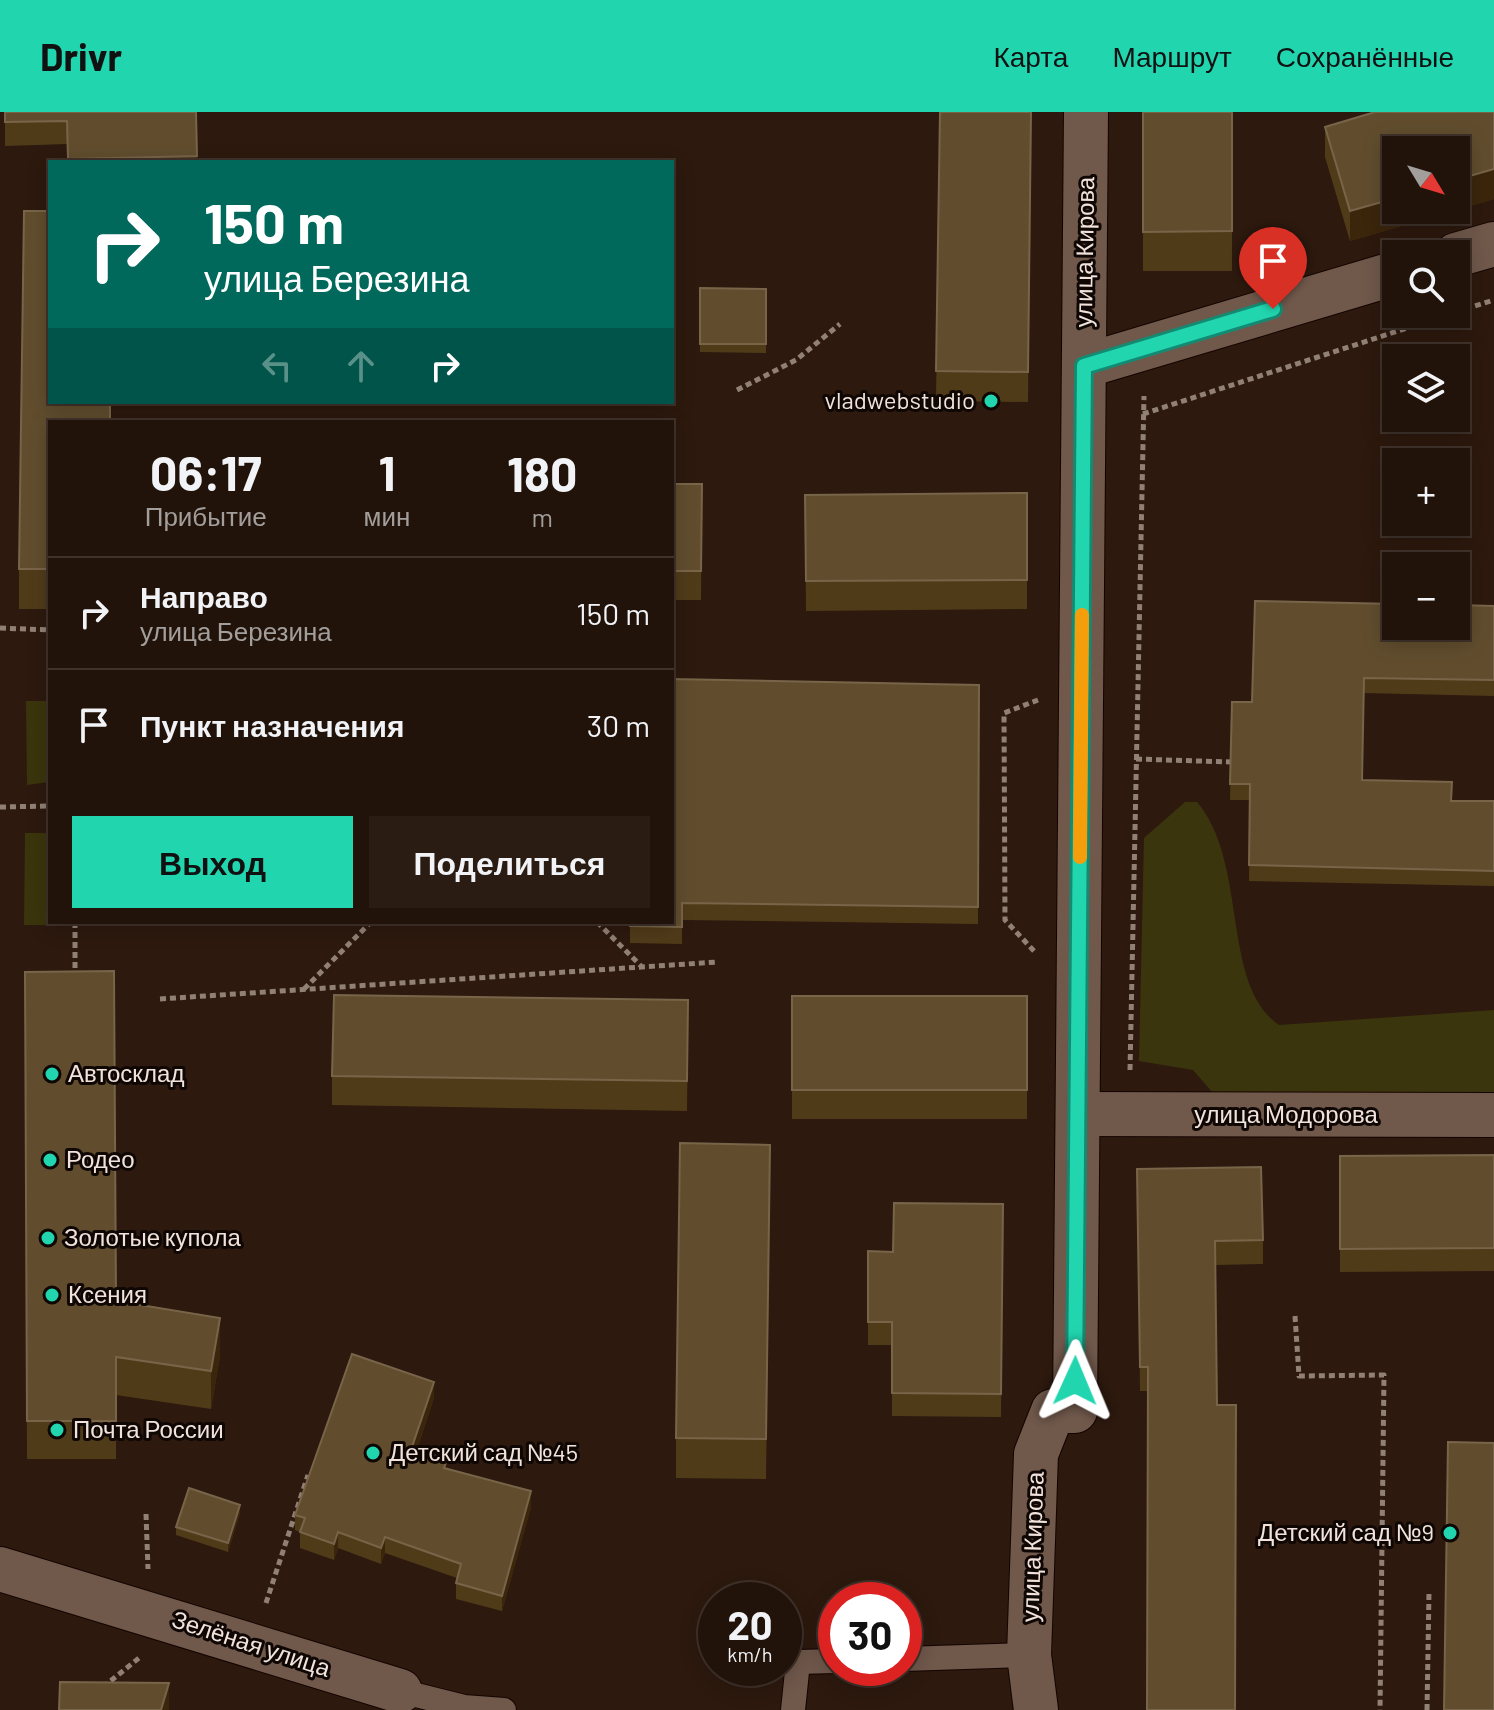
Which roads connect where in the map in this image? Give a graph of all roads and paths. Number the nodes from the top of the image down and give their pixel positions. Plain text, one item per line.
1 (1086, 112) edge
2 (1494, 244) edge
3 (1470, 251) edge
4 (1382, 277) edge
5 (1494, 300) edge
6 (1470, 308) edge
7 (840, 324) dead end
8 (1407, 328) edge
9 (1145, 348) junction
10 (1084, 366) junction
11 (737, 390) dead end
12 (1143, 414) junction
13 (0, 628) edge
14 (48, 630) edge
15 (1136, 759) junction
16 (1231, 762) edge
17 (48, 806) edge
18 (0, 807) edge
19 (75, 924) edge
20 (369, 924) edge
21 (599, 924) edge
22 (717, 962) dead end
23 (642, 967) junction
24 (75, 970) edge
25 (304, 990) junction
26 (160, 999) dead end
27 (1079, 1114) junction
28 (1129, 1115) junction
29 (1494, 1115) edge
30 (1295, 1316) dead end
31 (308, 1475) edge
32 (0, 1569) edge
33 (277, 1571) dead end
34 (1429, 1592) dead end
35 (146, 1652) dead end
36 (1029, 1655) junction
37 (922, 1658) edge
38 (818, 1661) edge
39 (99, 1691) edge
40 (400, 1691) joint
41 (504, 1710) edge
42 (793, 1710) edge
43 (1036, 1710) edge
44 (1380, 1710) edge
45 (1427, 1710) edge

1 - 10 street, улица Кирова
2 - 3 street
4 - 9 street
5 - 6 path
7 - 11 path
8 - 12 path
9 - 10 street
9 - 12 path
10 - 27 street, улица Кирова
12 - 15 path
13 - 14 path
15 - 16 path
15 - 28 path
17 - 18 path
19 - 24 path
20 - 25 path
21 - 23 path
22 - 23 path
23 - 25 path
25 - 26 path
27 - 28 street, улица Модорова
27 - 36 street, улица Кирова
28 - 29 street, улица Модорова
30 - 44 path
31 - 33 path
32 - 40 street, Зелёная улица
34 - 45 path
35 - 39 path
36 - 37 lane
36 - 43 street, улица Кирова
38 - 42 lane
40 - 41 lane, Зелёная улица

